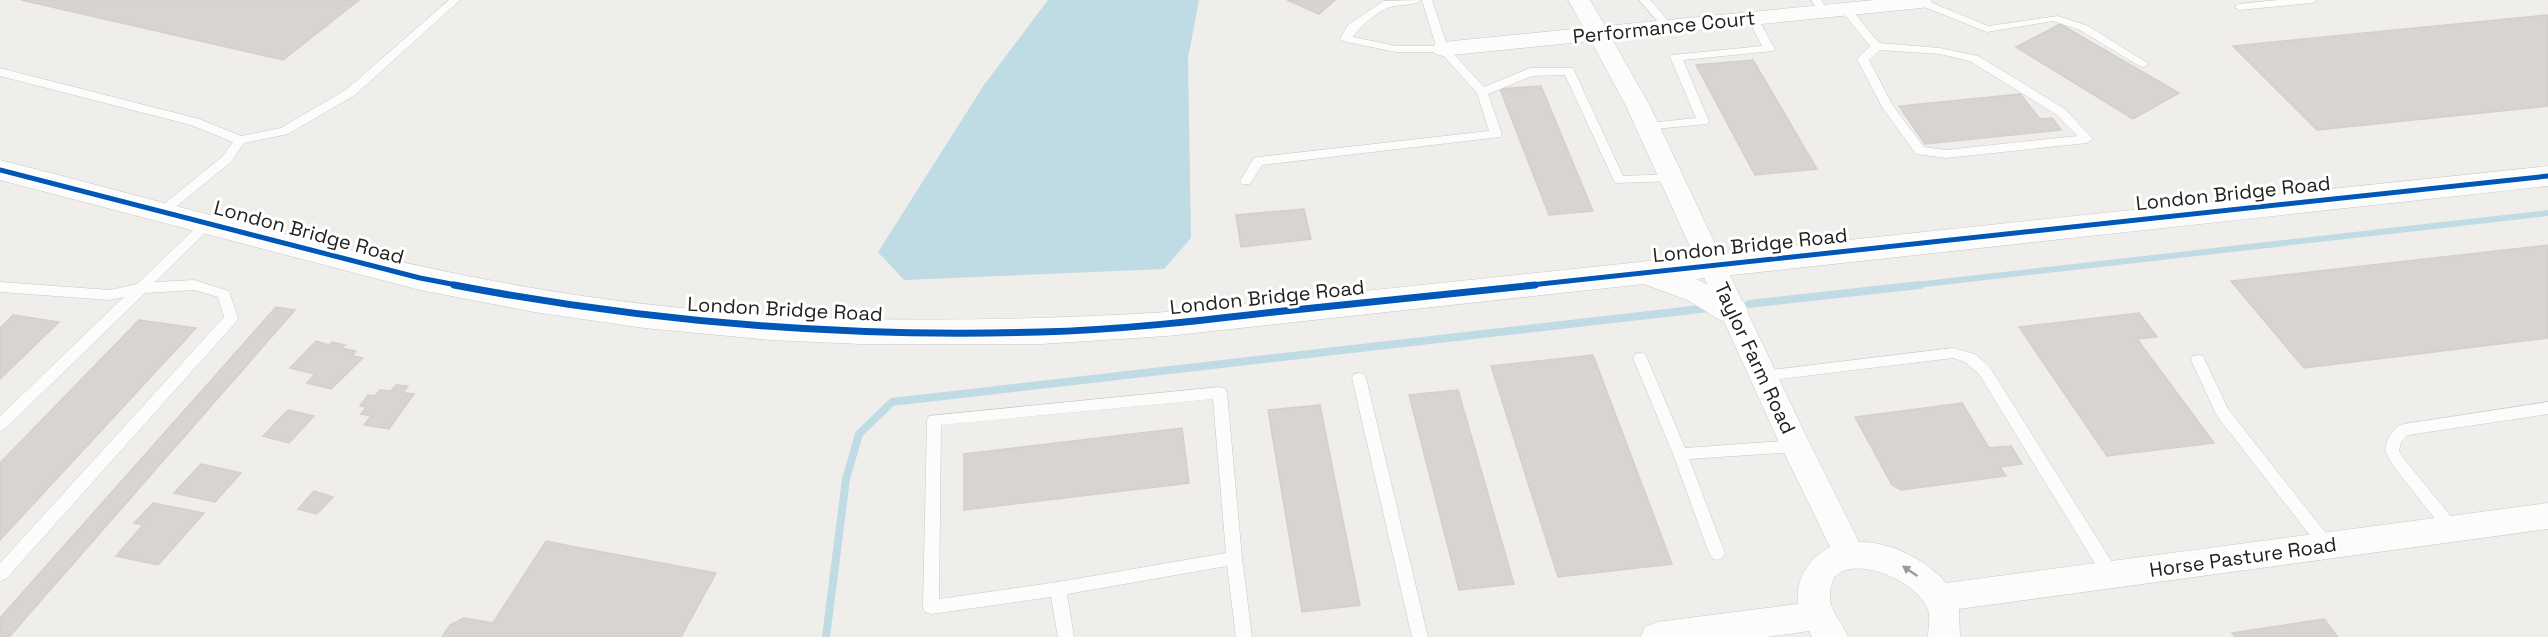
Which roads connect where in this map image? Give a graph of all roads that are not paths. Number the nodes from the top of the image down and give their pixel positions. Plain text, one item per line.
1 (455, 0) edge
2 (1416, 0) edge
3 (1427, 0) edge
4 (1579, 0) edge
5 (1644, 0) edge
6 (2312, 0) edge
7 (1923, 1) edge
8 (1820, 6) edge
9 (2239, 7) dead end
10 (1846, 10) junction
11 (1753, 19) junction
12 (1668, 27) junction
13 (1599, 34) junction
14 (1876, 46) junction
15 (1443, 49) junction
16 (2143, 64) dead end
17 (0, 72) edge
18 (1482, 92) junction
19 (1648, 128) junction
20 (240, 140) junction
21 (0, 170) edge
22 (2548, 176) edge
23 (1671, 178) junction
24 (1246, 181) dead end
25 (163, 211) junction
26 (208, 223) junction
27 (1712, 265) junction
28 (1644, 273) junction
29 (0, 287) edge
30 (140, 288) junction
31 (1732, 311) junction
32 (1640, 358) dead end
33 (2198, 360) dead end
34 (1763, 376) junction
35 (1359, 378) dead end
36 (2548, 408) edge
37 (0, 425) edge
38 (1796, 446) junction
39 (1680, 454) junction
40 (2548, 516) edge
41 (2452, 529) junction
42 (2327, 546) junction
43 (1717, 553) dead end
44 (1851, 555) junction
45 (1234, 558) junction
46 (0, 574) edge
47 (2111, 575) junction
48 (1058, 589) junction
49 (1937, 598) junction
50 (1825, 627) edge
51 (1066, 637) edge
52 (1244, 637) edge
53 (1420, 637) edge
54 (1657, 637) edge
55 (1944, 637) edge

1 - 20 lane
2 - 15 lane
3 - 15 lane
4 - 13 street, Taylor Farm Road
5 - 12 lane
6 - 9 lane
7 - 10 street, Performance Court
7 - 16 lane
8 - 10 street, Performance Court
8 - 11 street, Performance Court
10 - 14 lane
11 - 12 street, Performance Court
11 - 19 lane
12 - 13 street, Performance Court
13 - 15 street, Performance Court
13 - 19 street, Taylor Farm Road
14 - 14 lane
15 - 18 lane
17 - 20 lane
18 - 23 lane
18 - 24 lane
19 - 23 street, Taylor Farm Road
20 - 25 lane
21 - 25 street, London Bridge Road
22 - 27 street, London Bridge Road
23 - 27 street, Taylor Farm Road
25 - 26 street, London Bridge Road
26 - 28 street, London Bridge Road
26 - 30 lane
27 - 28 street, London Bridge Road
27 - 31 street, Taylor Farm Road
28 - 31 street
29 - 30 lane
30 - 37 lane
30 - 46 lane
31 - 34 street, Taylor Farm Road
32 - 39 lane
33 - 42 lane
34 - 38 street, Taylor Farm Road
34 - 47 lane
35 - 53 lane
36 - 41 lane
38 - 39 lane
38 - 44 street, Taylor Farm Road
39 - 43 lane
40 - 41 street, Horse Pasture Road
41 - 42 street, Horse Pasture Road
42 - 47 street, Horse Pasture Road
49 -> 44 street
44 - 50 street
45 - 48 lane
45 - 48 lane
45 - 52 lane
47 - 49 street, Horse Pasture Road
48 - 51 lane
49 - 55 street
50 - 54 street

